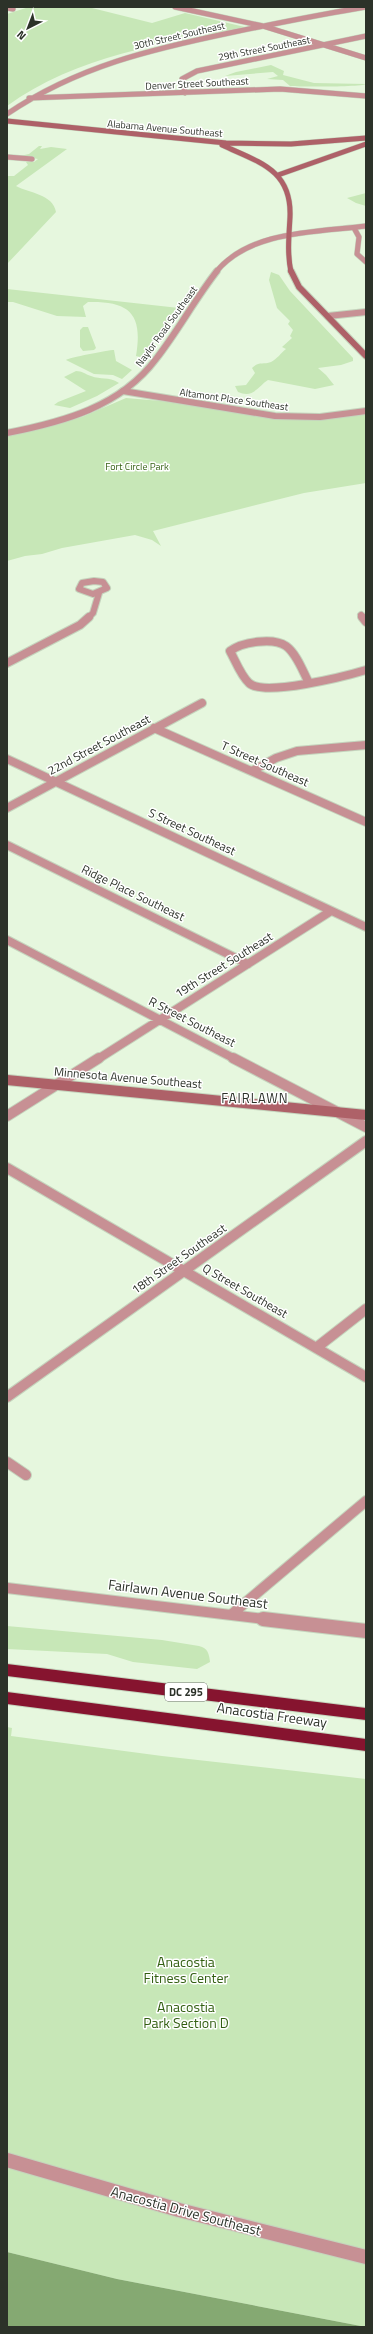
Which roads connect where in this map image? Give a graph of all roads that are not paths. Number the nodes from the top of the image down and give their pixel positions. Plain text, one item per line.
1 (175, 7) edge
2 (7, 8) edge
3 (366, 8) edge
4 (13, 9) dead end
5 (263, 26) junction
6 (366, 36) edge
7 (324, 46) junction
8 (366, 58) edge
9 (185, 93) junction
10 (366, 96) edge
11 (28, 98) junction
12 (7, 114) edge
13 (7, 120) edge
14 (366, 138) edge
15 (216, 140) junction
16 (366, 144) edge
17 (7, 157) edge
18 (32, 159) dead end
19 (278, 175) junction
20 (366, 226) edge
21 (354, 228) junction
22 (288, 236) junction
23 (366, 262) edge
24 (366, 312) edge
25 (328, 316) junction
26 (366, 356) edge
27 (123, 391) junction
28 (366, 411) edge
29 (7, 433) edge
30 (99, 593) dead end
31 (361, 615) dead end
32 (366, 622) edge
33 (7, 663) edge
34 (366, 670) edge
35 (309, 683) junction
36 (202, 703) dead end
37 (154, 728) junction
38 (366, 745) edge
39 (7, 759) edge
40 (252, 771) junction
41 (56, 782) junction
42 (7, 808) edge
43 (366, 822) edge
44 (7, 845) edge
45 (331, 911) junction
46 (366, 927) edge
47 (7, 940) edge
48 (248, 964) junction
49 (160, 1020) junction
50 (7, 1080) edge
51 (56, 1085) junction
52 (341, 1114) junction
53 (366, 1115) edge
54 (7, 1116) edge
55 (366, 1127) edge
56 (366, 1141) edge
57 (7, 1168) edge
58 (184, 1271) junction
59 (366, 1309) edge
60 (316, 1348) junction
61 (366, 1377) edge
62 (7, 1397) edge
63 (7, 1462) edge
64 (26, 1475) dead end
65 (366, 1501) edge
66 (7, 1588) edge
67 (232, 1614) junction
68 (366, 1631) edge
69 (7, 1670) edge
70 (7, 1698) edge
71 (366, 1714) edge
72 (273, 1732) junction
73 (366, 1745) edge
74 (366, 1751) edge
75 (7, 2160) edge
76 (366, 2257) edge

1 - 5 street
2 - 4 street
3 - 5 street, 30th Street Southeast
5 - 7 street
5 - 11 street, 30th Street Southeast
6 - 7 street, 29th Street Southeast
7 - 8 street
7 - 9 street, 29th Street Southeast
9 - 10 street, Denver Street Southeast
9 - 11 street, Denver Street Southeast
11 - 12 street, 30th Street Southeast
13 - 15 main road, Alabama Avenue Southeast
14 - 15 main road, Alabama Avenue Southeast
15 - 19 main road
16 - 19 main road
17 - 18 street
19 - 22 main road
20 - 21 street, Naylor Road Southeast
21 - 22 street, Naylor Road Southeast
21 - 23 street
22 - 25 main road
22 - 27 street, Naylor Road Southeast
24 - 25 street
25 - 26 main road
27 - 28 street, Altamont Place Southeast
27 - 29 street, Naylor Road Southeast
30 - 33 street
31 - 32 street
34 - 35 street
35 - 35 street
36 - 37 street, 22nd Street Southeast
37 - 40 street, T Street Southeast
37 - 41 street, 22nd Street Southeast
38 - 40 street
39 - 41 street, S Street Southeast
40 - 43 street, T Street Southeast
41 - 42 street, 22nd Street Southeast
41 - 45 street, S Street Southeast
44 - 48 street, Ridge Place Southeast
45 - 46 street, S Street Southeast
45 - 48 street, 19th Street Southeast
47 - 49 street, R Street Southeast
48 - 49 street, 19th Street Southeast
49 - 51 street, 19th Street Southeast
49 - 52 street, R Street Southeast
50 - 51 main road, Minnesota Avenue Southeast
51 - 52 main road, Minnesota Avenue Southeast
51 - 54 street, 19th Street Southeast
52 - 53 main road, Minnesota Avenue Southeast
52 - 55 street, R Street Southeast
56 - 58 street, 18th Street Southeast
57 - 58 street, Q Street Southeast
58 - 60 street, Q Street Southeast
58 - 62 street, 18th Street Southeast
59 - 60 street
60 - 61 street, Q Street Southeast
63 - 64 street
65 - 67 street
66 - 67 street, Fairlawn Avenue Southeast
67 - 68 street, Fairlawn Avenue Southeast
69 - 71 highway, Anacostia Freeway / DC 295
70 - 72 highway, Anacostia Freeway / DC 295
72 - 73 highway, Anacostia Freeway / DC 295
72 - 74 highway
75 - 76 street, Anacostia Drive Southeast

